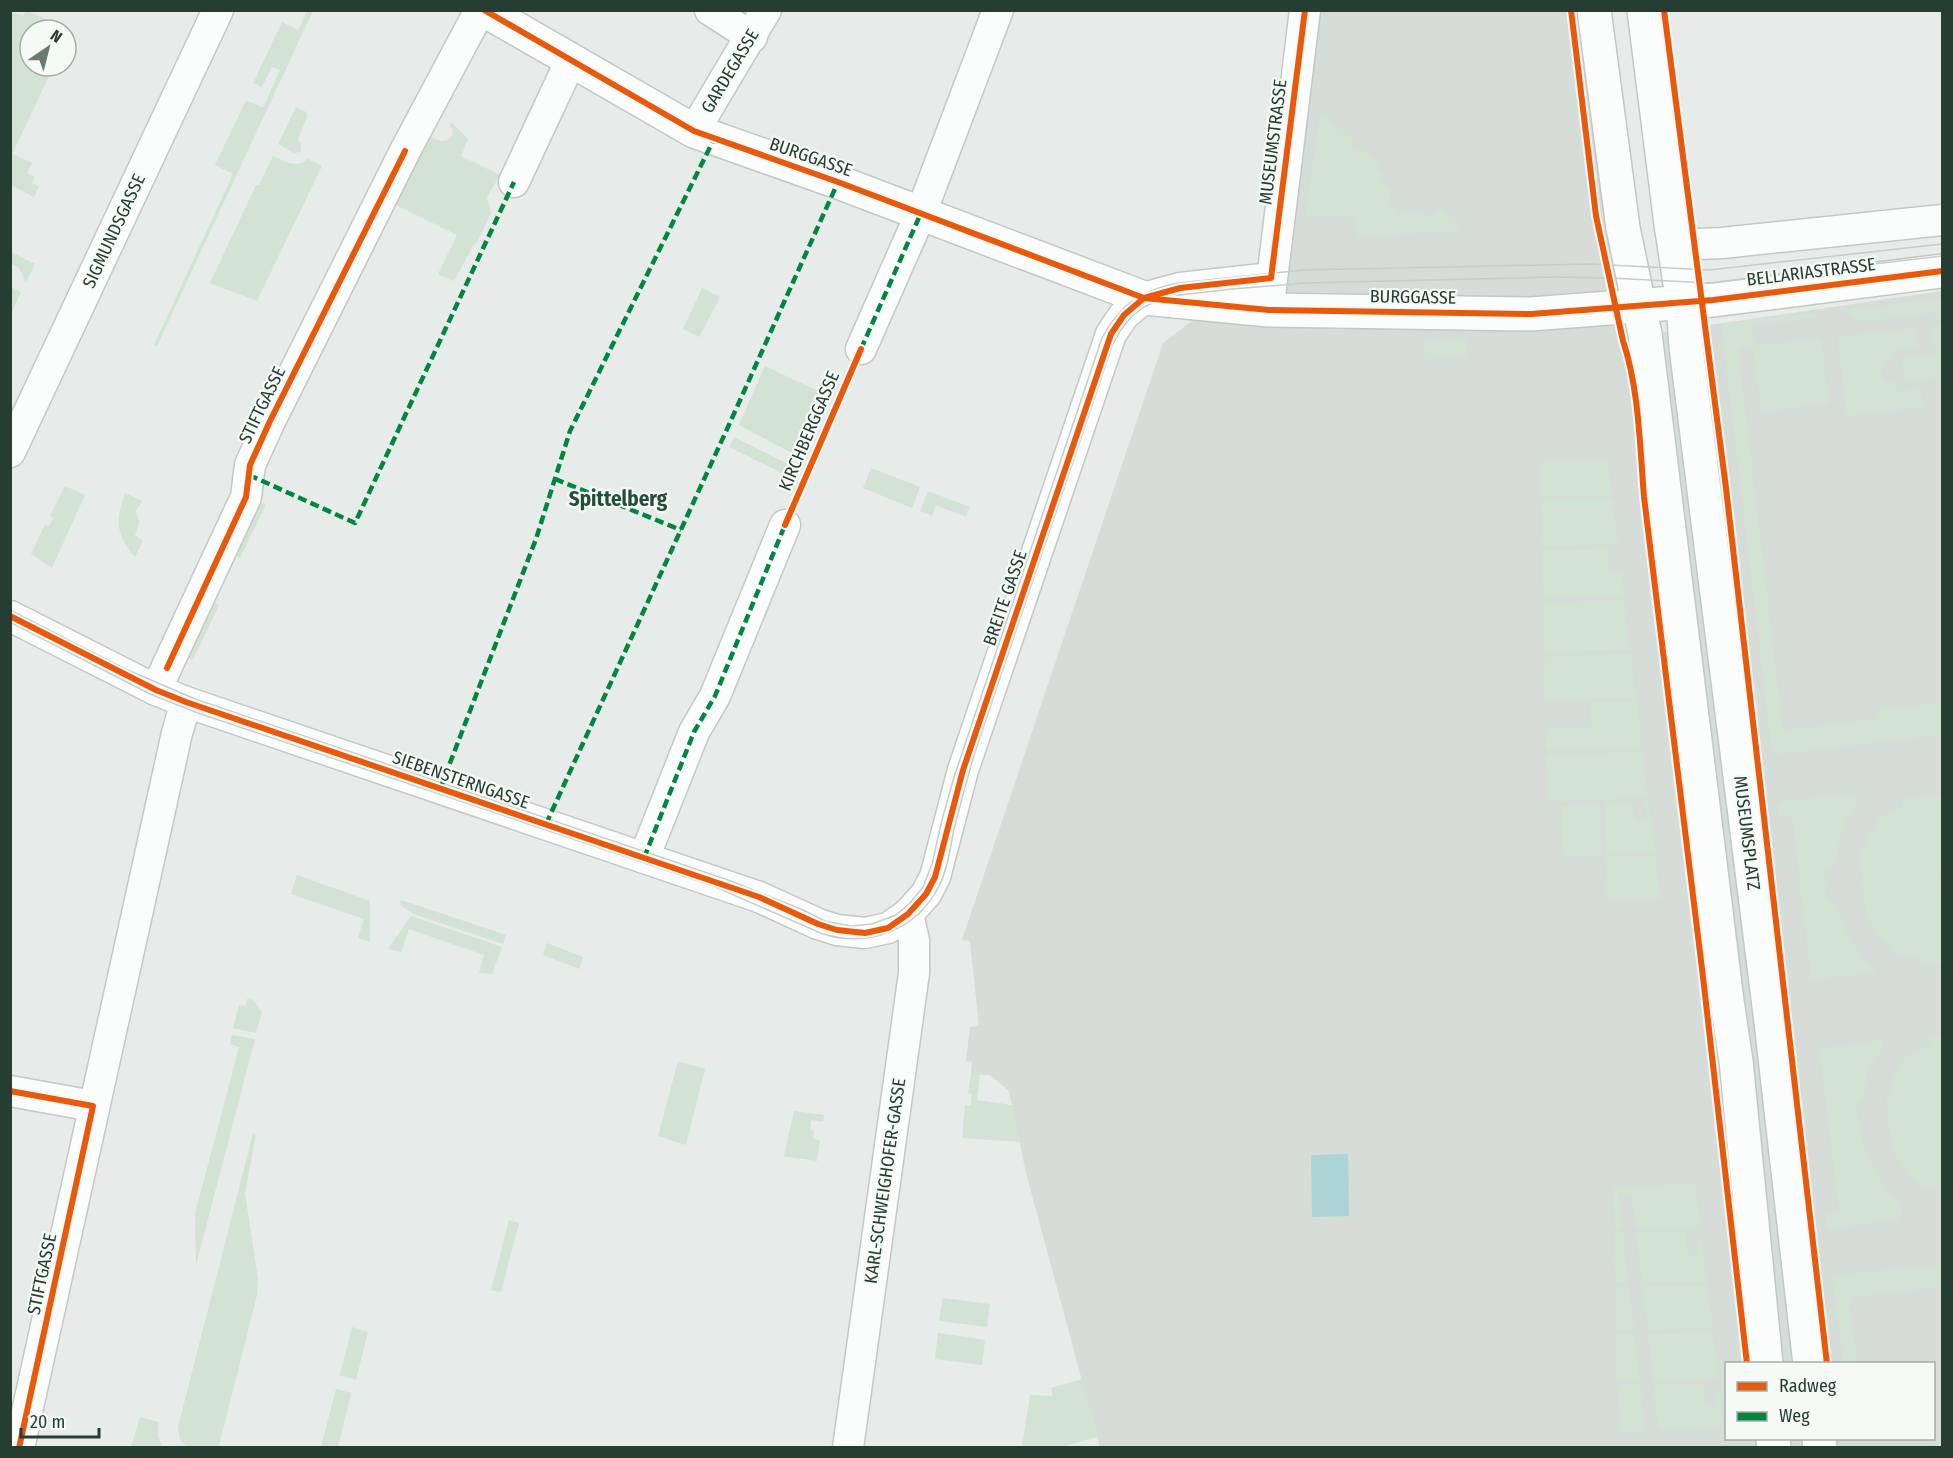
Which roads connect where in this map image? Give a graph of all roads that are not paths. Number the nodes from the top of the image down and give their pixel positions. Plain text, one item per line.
1 (218, 10) edge
2 (482, 10) edge
3 (710, 10) edge
4 (766, 10) edge
5 (999, 10) edge
6 (1305, 10) edge
7 (1594, 10) edge
8 (1602, 10) edge
9 (1644, 10) edge
10 (752, 37) junction
11 (571, 60) junction
12 (1653, 82) junction
13 (694, 131) junction
14 (514, 182) dead end
15 (921, 213) junction
16 (1942, 220) edge
17 (1674, 245) junction
18 (1942, 271) edge
19 (1271, 278) junction
20 (1144, 298) junction
21 (1683, 303) junction
22 (1640, 305) junction
23 (1269, 310) junction
24 (861, 349) dead end
25 (10, 452) edge
26 (785, 525) dead end
27 (10, 616) edge
28 (156, 690) junction
29 (186, 702) junction
30 (644, 858) junction
31 (908, 914) junction
32 (10, 1091) edge
33 (93, 1106) junction
34 (1766, 1362) edge
35 (1810, 1362) edge
36 (19, 1448) edge
37 (848, 1448) edge

1 - 25 street, SIGMUNDSGASSE
2 - 11 main road, BURGGASSE
2 - 28 street, STIFTGASSE
3 - 10 street
4 - 10 street, GARDEGASSE
5 - 15 street
6 - 19 street, MUSEUMSTRASSE
7 - 22 main road
8 - 12 main road
9 - 12 main road
10 - 13 street, GARDEGASSE
11 - 13 main road, BURGGASSE
11 - 14 street
12 - 17 main road
13 - 15 main road, BURGGASSE
15 - 20 main road, BURGGASSE
15 - 24 street
16 - 17 street, BELLARIASTRASSE
17 - 21 main road
18 - 21 main road, BELLARIASTRASSE
19 - 20 street
19 - 23 street, MUSEUMSTRASSE
20 - 23 main road, BURGGASSE
20 - 31 street, BREITE GASSE
21 - 22 main road, BURGGASSE
21 - 35 main road, MUSEUMSPLATZ
22 - 23 main road, BURGGASSE
22 - 34 main road
26 - 30 street
27 - 28 street, SIEBENSTERNGASSE
28 - 29 street, SIEBENSTERNGASSE
29 - 30 street, SIEBENSTERNGASSE
29 - 33 street, STIFTGASSE
30 - 31 street, SIEBENSTERNGASSE
31 - 37 street, KARL-SCHWEIGHOFER-GASSE
32 - 33 street
33 - 36 street, STIFTGASSE

